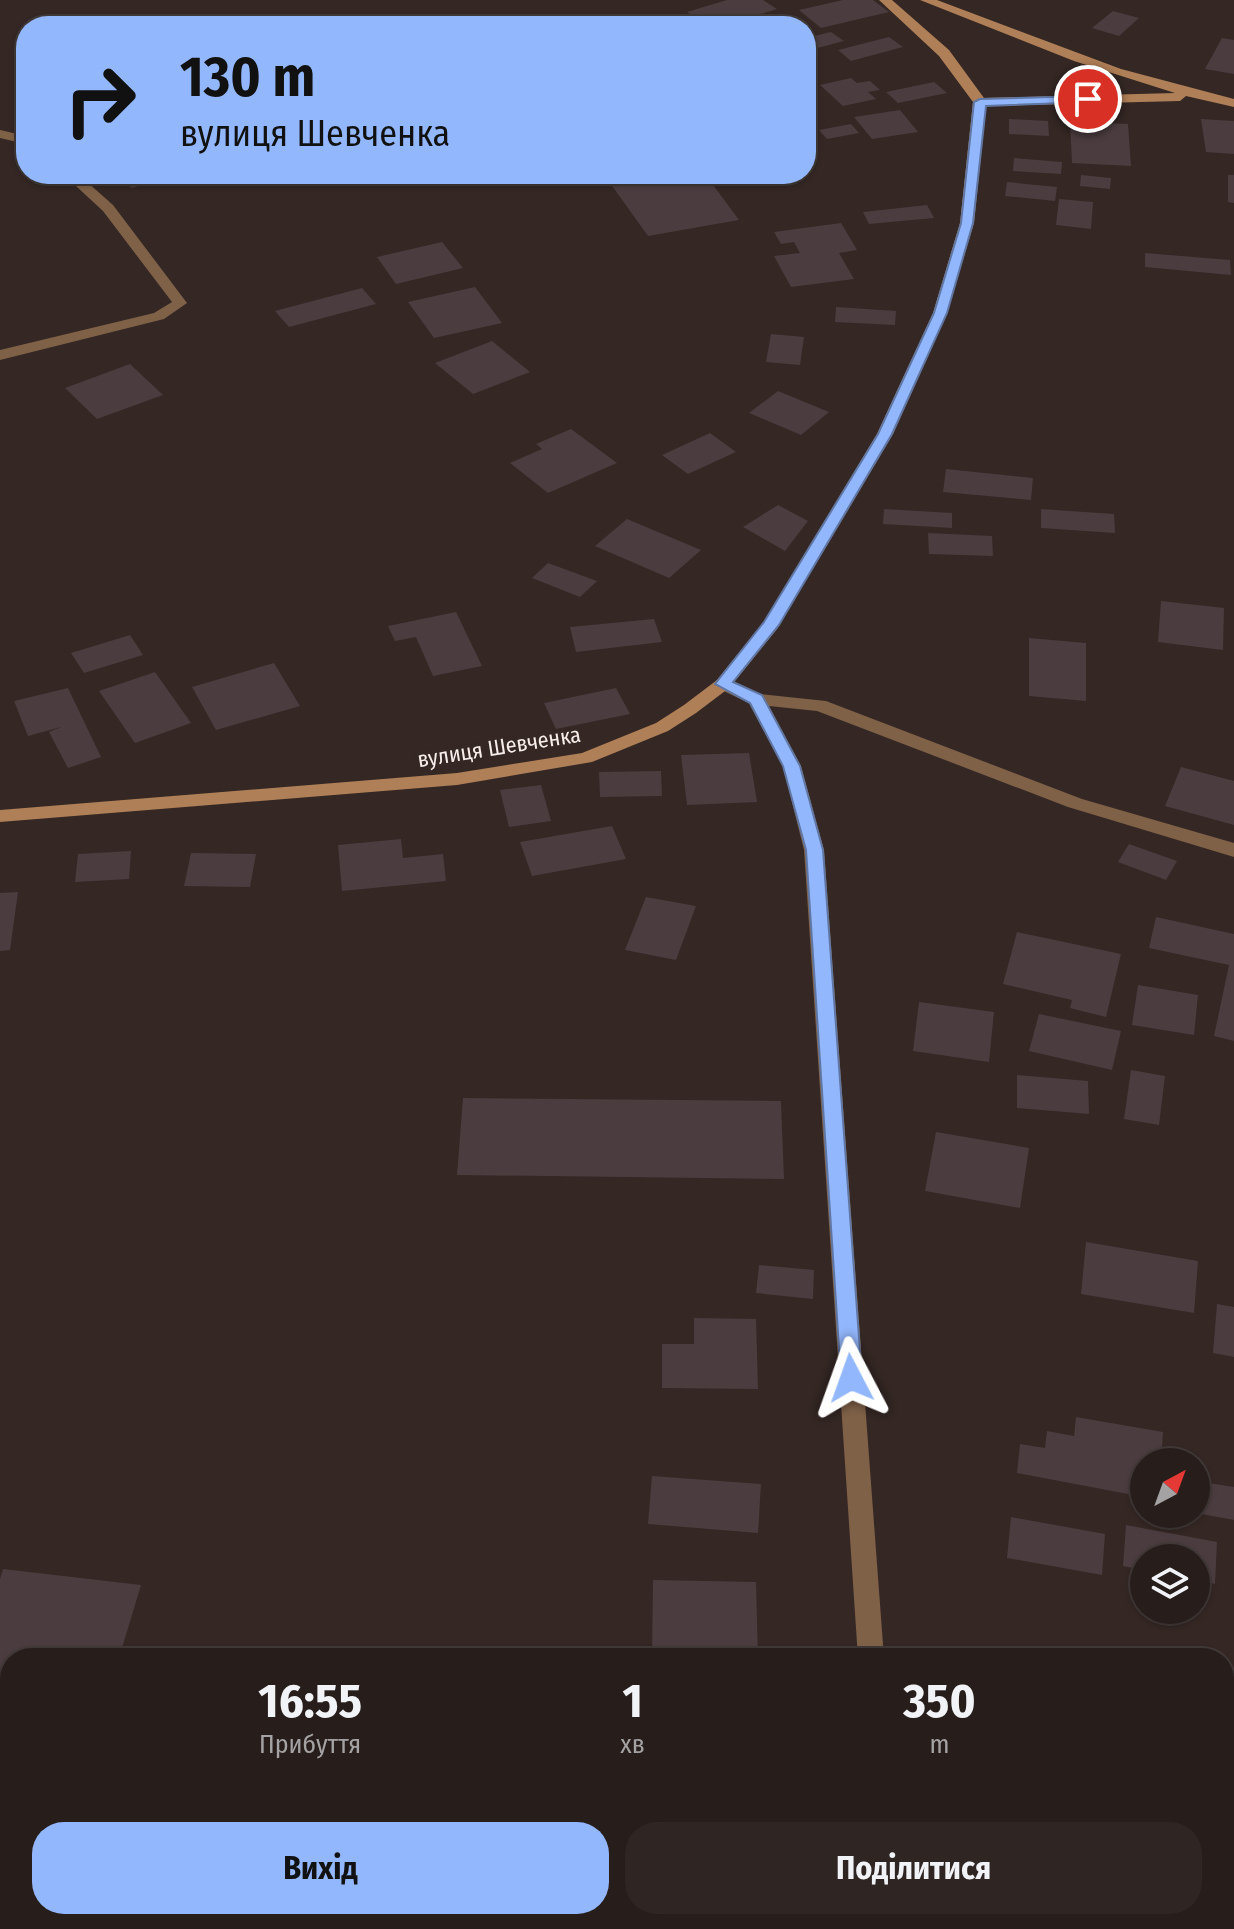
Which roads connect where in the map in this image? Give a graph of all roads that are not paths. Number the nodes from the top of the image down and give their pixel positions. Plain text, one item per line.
1 (885, 0) edge
2 (926, 0) edge
3 (1198, 96) junction
4 (980, 102) junction
5 (1234, 103) edge
6 (81, 184) edge
7 (0, 355) edge
8 (723, 684) junction
9 (756, 699) junction
10 (0, 816) edge
11 (1234, 850) edge
12 (870, 1648) edge

1 - 4 street
2 - 3 street
3 - 4 street
3 - 5 street
4 - 8 street, вулиця Шевченка
6 - 7 street
8 - 9 street
8 - 10 street, вулиця Шевченка
9 - 11 street
9 - 12 street

